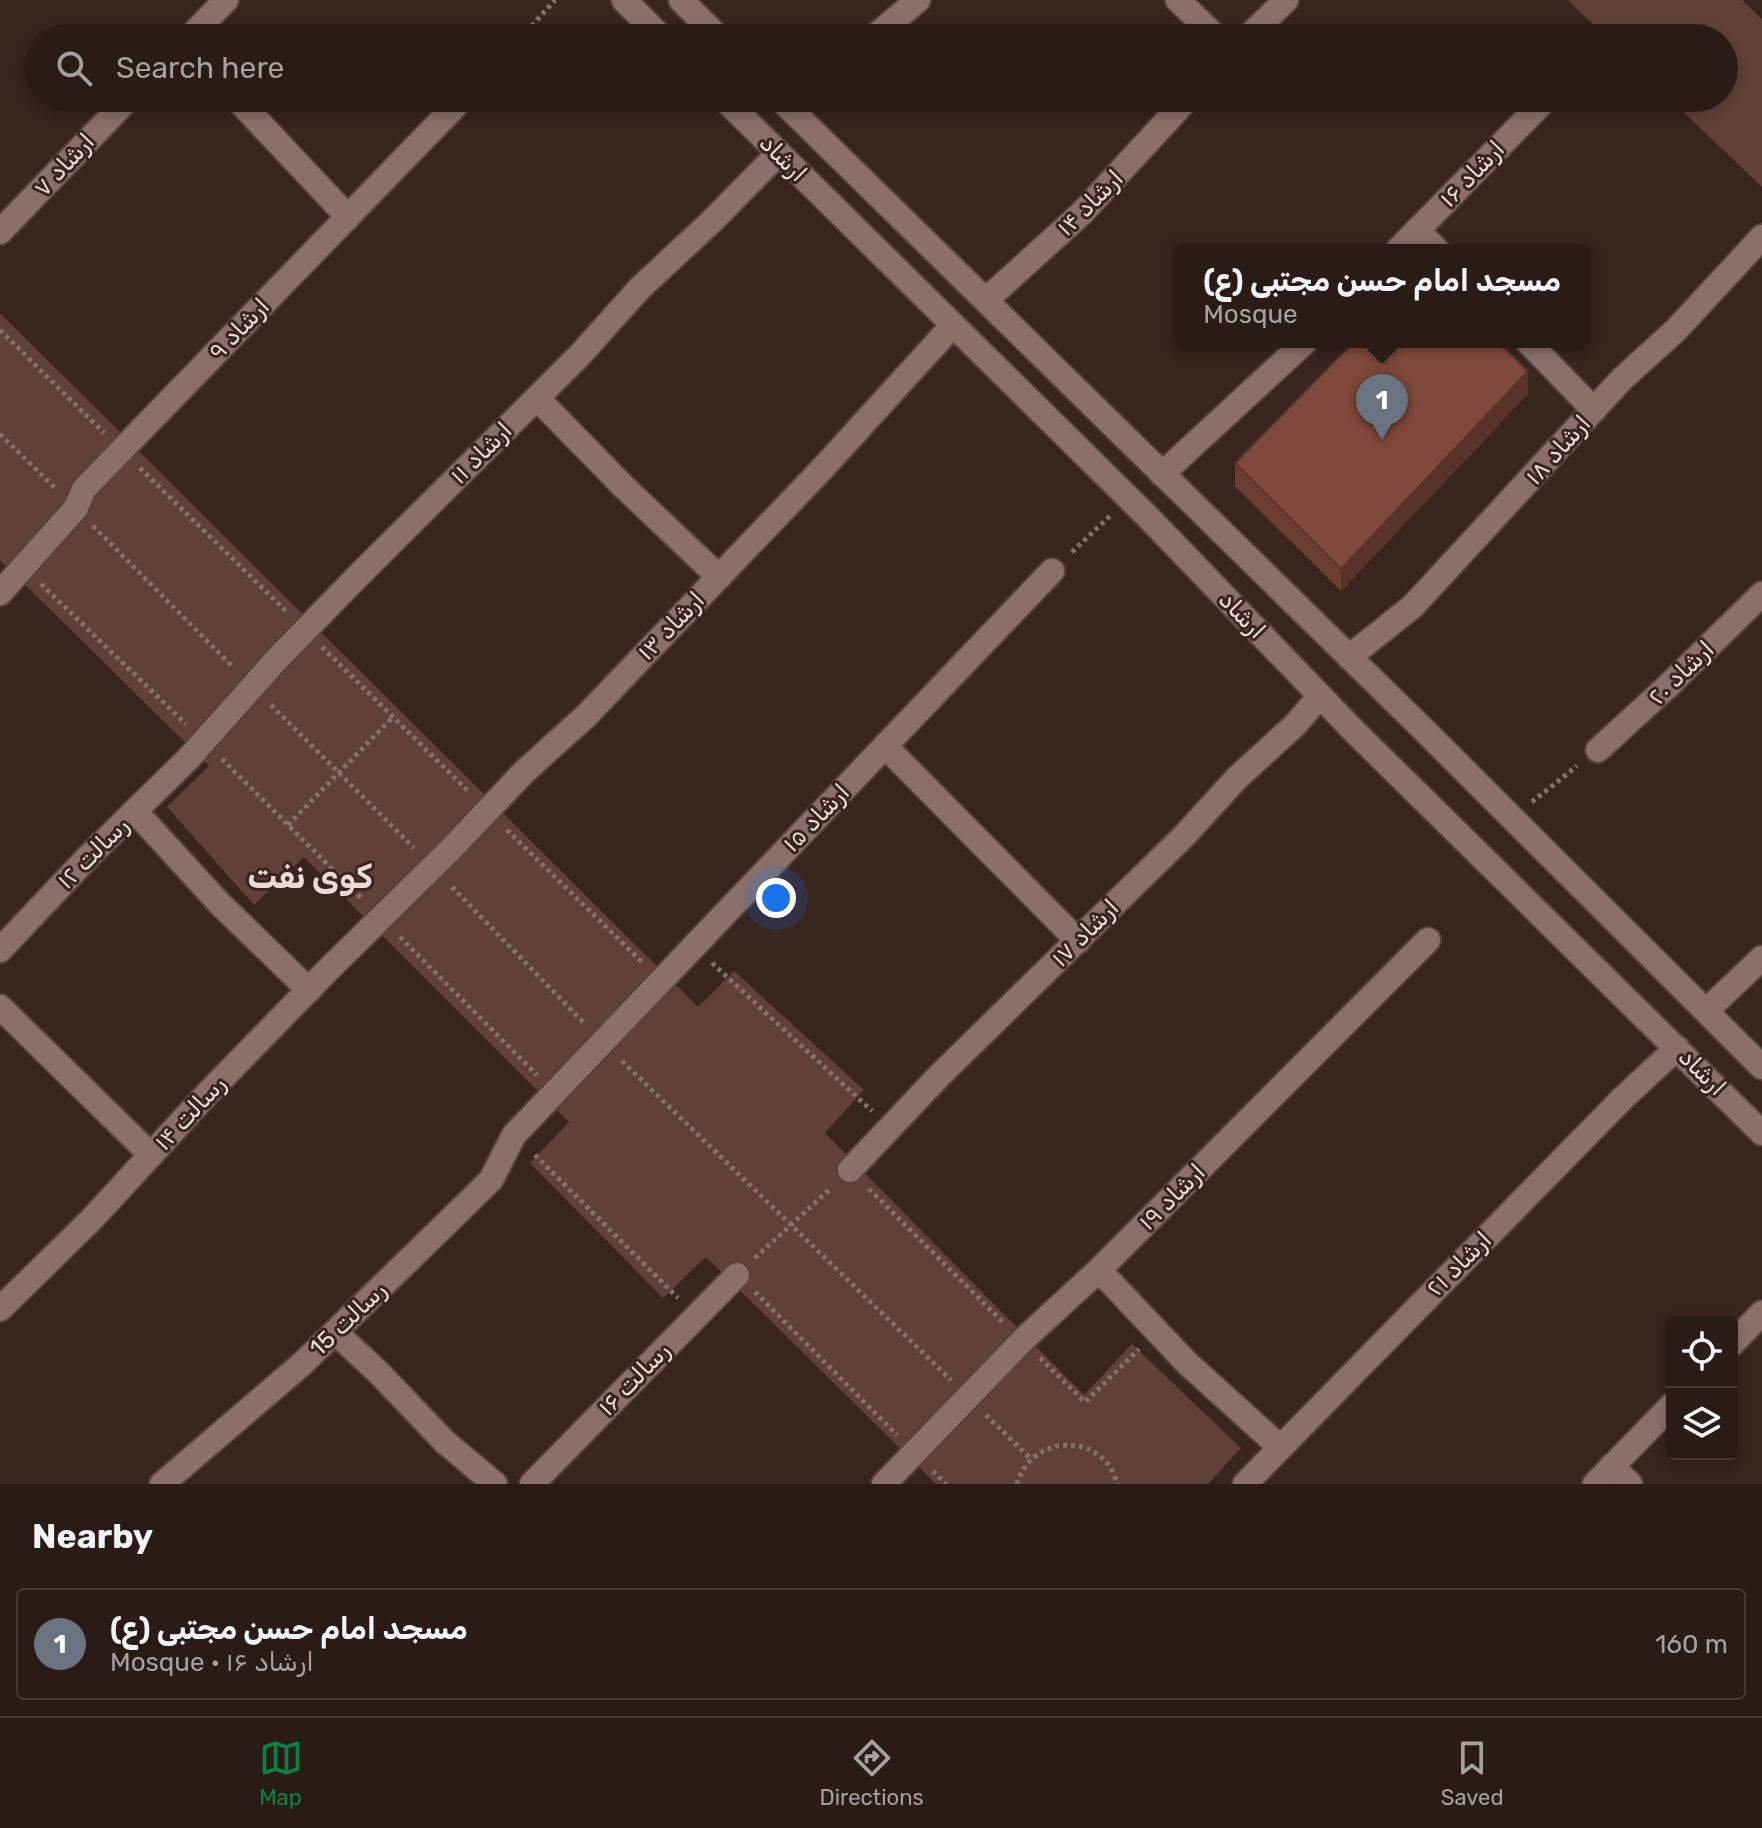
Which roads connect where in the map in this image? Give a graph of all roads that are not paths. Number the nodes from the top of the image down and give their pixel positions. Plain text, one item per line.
1 (226, 0) edge
2 (624, 0) edge
3 (681, 0) edge
4 (918, 0) edge
5 (1178, 0) edge
6 (1286, 0) edge
7 (203, 24) edge
8 (648, 24) edge
9 (705, 24) edge
10 (890, 24) edge
11 (1203, 24) edge
12 (1261, 24) edge
13 (116, 112) edge
14 (249, 112) edge
15 (449, 112) edge
16 (737, 112) edge
17 (793, 112) edge
18 (1175, 112) edge
19 (1533, 112) edge
20 (779, 153) junction
21 (899, 215) junction
22 (348, 217) junction
23 (1417, 230) junction
24 (0, 232) edge
25 (1762, 237) edge
26 (870, 243) junction
27 (1404, 244) edge
28 (1431, 244) edge
29 (986, 300) junction
30 (953, 325) junction
31 (1298, 348) edge
32 (1534, 348) edge
33 (537, 398) junction
34 (1594, 410) junction
35 (1162, 474) junction
36 (1253, 562) junction
37 (1052, 571) road end
38 (719, 577) junction
39 (0, 593) edge
40 (1221, 593) junction
41 (1762, 594) edge
42 (1349, 657) junction
43 (1320, 696) junction
44 (885, 746) junction
45 (196, 750) joint
46 (1598, 750) road end
47 (135, 811) junction
48 (380, 917) joint
49 (1428, 940) dead end
50 (1078, 941) junction
51 (0, 950) edge
52 (1762, 958) edge
53 (309, 990) junction
54 (0, 1007) edge
55 (1706, 1011) junction
56 (1677, 1048) junction
57 (1762, 1067) edge
58 (1762, 1133) edge
59 (514, 1135) joint
60 (151, 1155) junction
61 (850, 1170) road end
62 (1099, 1270) junction
63 (737, 1275) road end
64 (0, 1309) edge
65 (1762, 1313) edge
66 (335, 1332) junction
67 (1738, 1338) edge
68 (1666, 1411) edge
69 (1280, 1447) junction
70 (1612, 1466) junction
71 (162, 1484) edge
72 (495, 1484) edge
73 (532, 1484) edge
74 (884, 1484) edge
75 (1245, 1484) edge
76 (1595, 1484) edge
77 (1630, 1484) edge

1 - 7 street
2 - 8 street
3 - 9 street
4 - 10 street
5 - 11 street
6 - 12 street
13 - 24 street, ارشاد ۷
14 - 22 street
15 - 22 street, ارشاد ۹
16 - 20 street, ارشاد
17 - 21 street, ارشاد
18 - 29 street, ارشاد ۱۴
19 - 23 street, ارشاد ۱۶
20 - 26 street, ارشاد
20 - 33 street, ارشاد ۱۱
21 - 26 street
21 - 29 street, ارشاد
22 - 39 street, ارشاد ۹
23 - 27 street, ارشاد ۱۶
23 - 28 street
25 - 34 street, ارشاد ۱۸
26 - 30 street, ارشاد
29 - 35 street, ارشاد
30 - 38 street, ارشاد ۱۳
30 - 40 street, ارشاد
31 - 35 street
32 - 34 street
33 - 38 street
33 - 45 street, ارشاد ۱۱
34 - 42 street, ارشاد ۱۸
35 - 36 street, ارشاد
36 - 40 street
36 - 42 street, ارشاد
37 - 44 street, ارشاد ۱۵
38 - 48 street, ارشاد ۱۳
40 - 43 street, ارشاد
41 - 46 street, ارشاد ۲۰
42 - 55 street, ارشاد
43 - 50 street, ارشاد ۱۷
43 - 56 street, ارشاد
44 - 50 street
44 - 59 street, ارشاد ۱۵
45 - 47 street, رسالت ۱۲
47 - 51 street, رسالت ۱۲
47 - 53 street
48 - 53 street, رسالت ۱۴
49 - 62 street, ارشاد ۱۹
50 - 61 street, ارشاد ۱۷
52 - 55 street
53 - 60 street, رسالت ۱۴
54 - 60 street
55 - 57 street, ارشاد
56 - 58 street, ارشاد
56 - 69 street, ارشاد ۲۱
59 - 66 street, رسالت 15
60 - 64 street, رسالت ۱۴
62 - 69 street
62 - 74 street, ارشاد ۱۹
63 - 73 street, رسالت ۱۶
65 - 67 street
66 - 71 street, رسالت 15
66 - 72 street
68 - 70 street
69 - 75 street, ارشاد ۲۱
70 - 76 street
70 - 77 street

